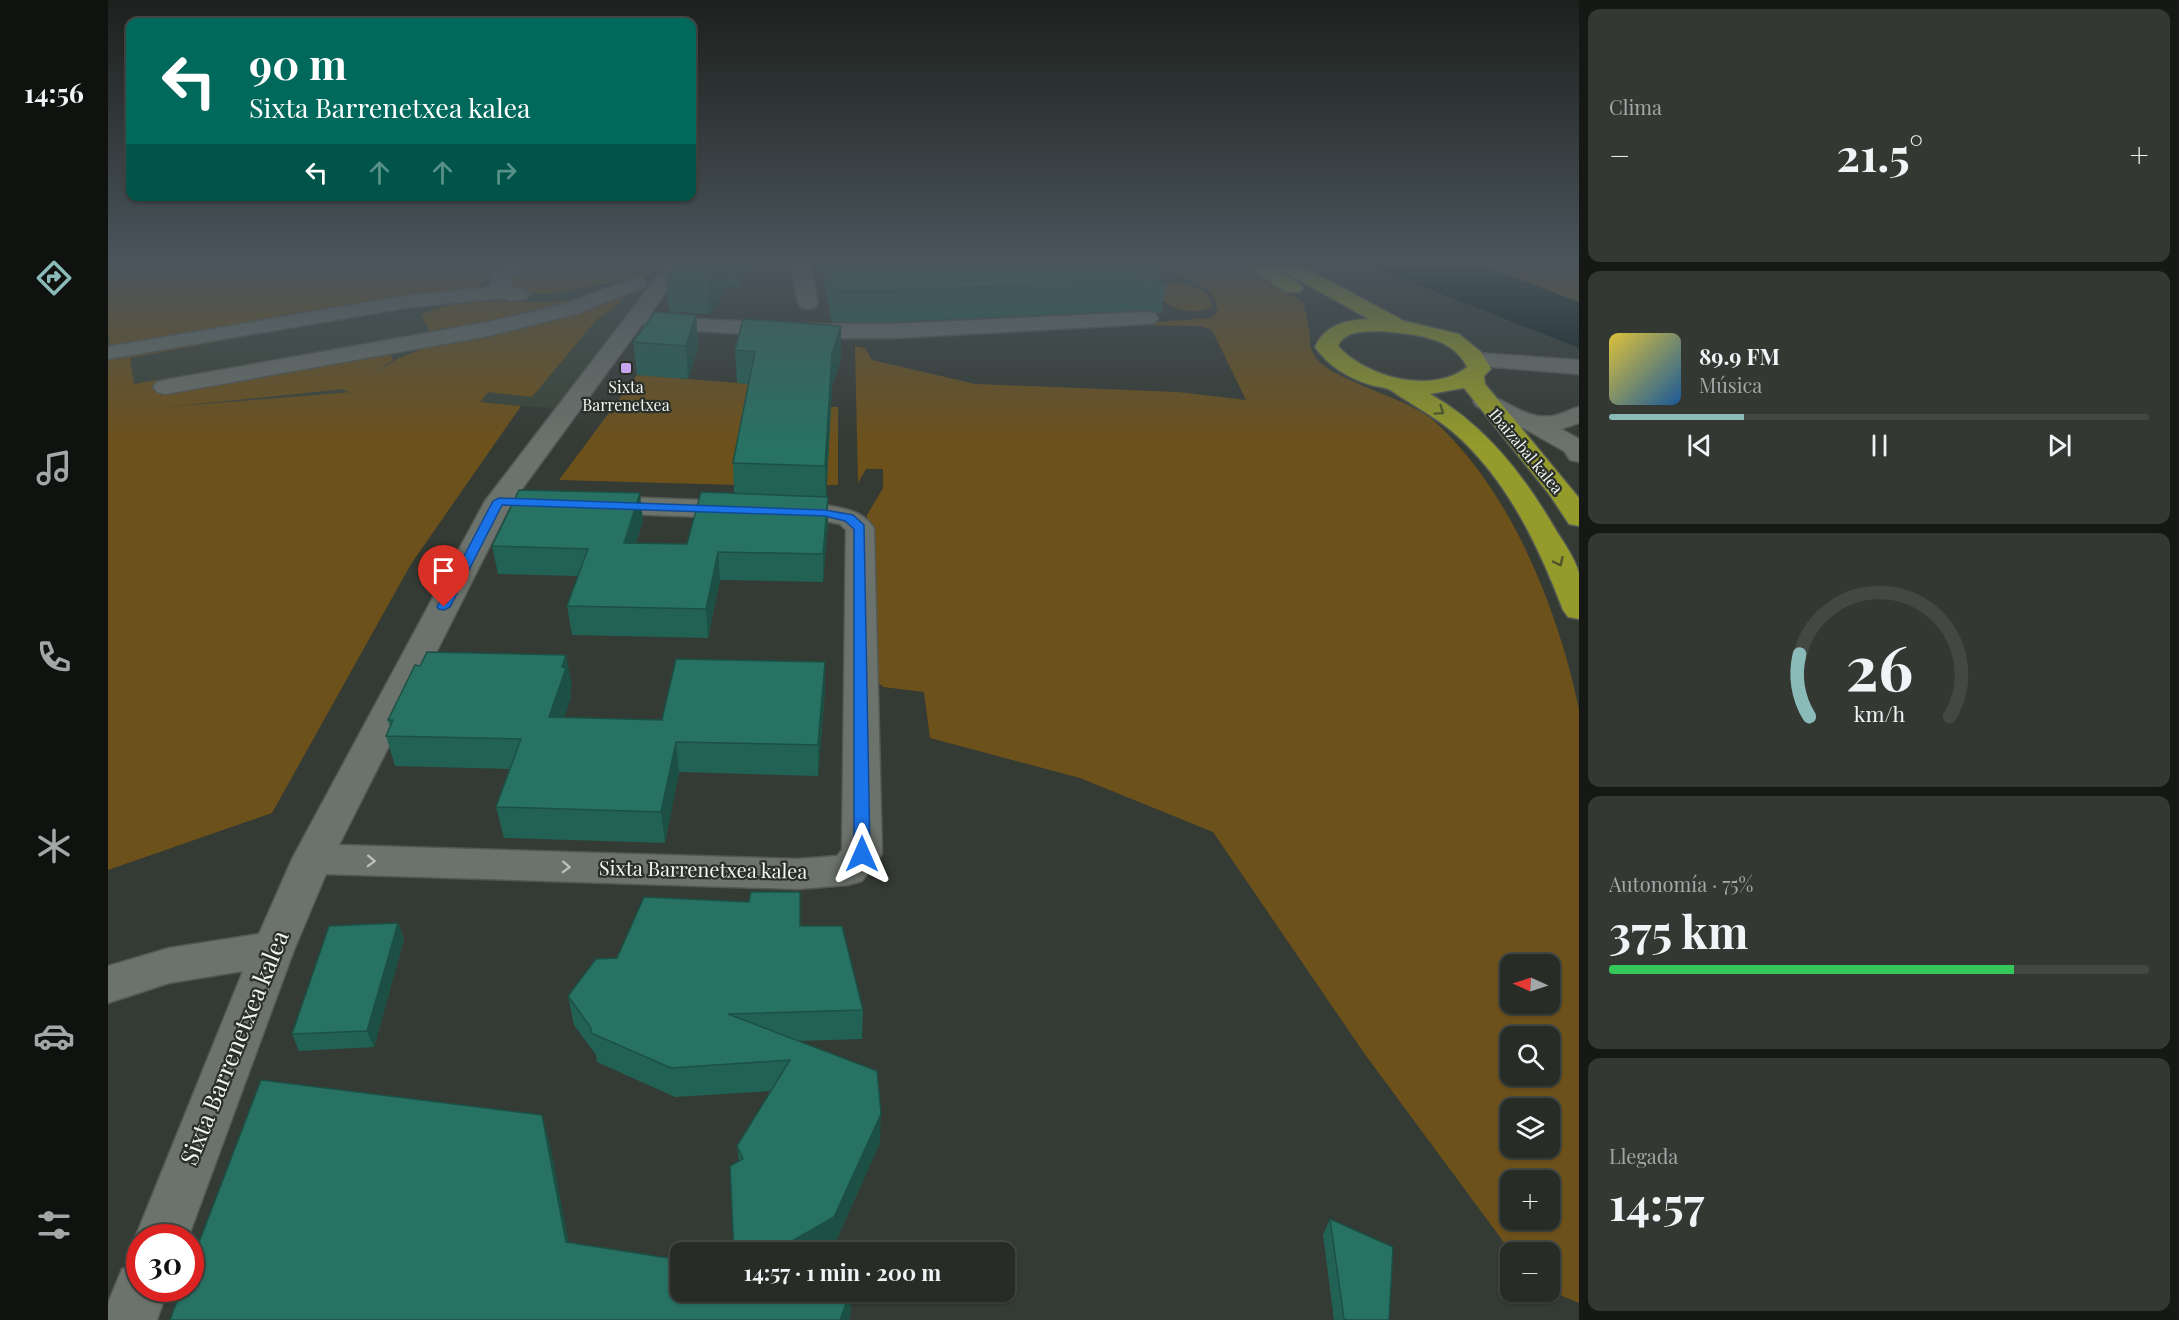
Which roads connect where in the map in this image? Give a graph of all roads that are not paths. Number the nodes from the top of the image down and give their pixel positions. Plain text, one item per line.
1 (300, 323) edge
2 (515, 323) edge
3 (635, 323) edge
4 (663, 323) edge
5 (1047, 323) edge
6 (1331, 323) edge
7 (1343, 323) edge
8 (1395, 323) edge
9 (1405, 327) junction
10 (111, 353) dead end
11 (1573, 367) edge
12 (1477, 381) junction
13 (1389, 382) junction
14 (165, 387) dead end
15 (1579, 414) edge
16 (1534, 424) junction
17 (1576, 450) edge
18 (499, 501) junction
19 (1579, 518) edge
20 (1579, 610) edge
21 (312, 859) junction
22 (273, 950) junction
23 (108, 985) edge
24 (165, 1224) edge
25 (136, 1302) edge
26 (129, 1320) edge

1 - 10 street
2 - 14 street
3 - 18 street, Sixta Barrenetxea kalea
4 - 5 street
6 - 13 highway
7 - 9 highway
8 - 9 highway
9 - 12 highway, Ibaizabal kalea
11 - 12 street
12 - 13 highway
12 - 16 street
12 - 19 highway, Ibaizabal kalea
13 -> 20 highway, Ibaizabal kalea
15 - 16 street
15 - 17 street
16 - 17 street
18 - 21 street, Sixta Barrenetxea kalea
21 -> 18 street, Sixta Barrenetxea kalea
21 - 22 street, Sixta Barrenetxea kalea
22 - 23 street
22 - 24 street, Sixta Barrenetxea kalea
25 - 26 street

